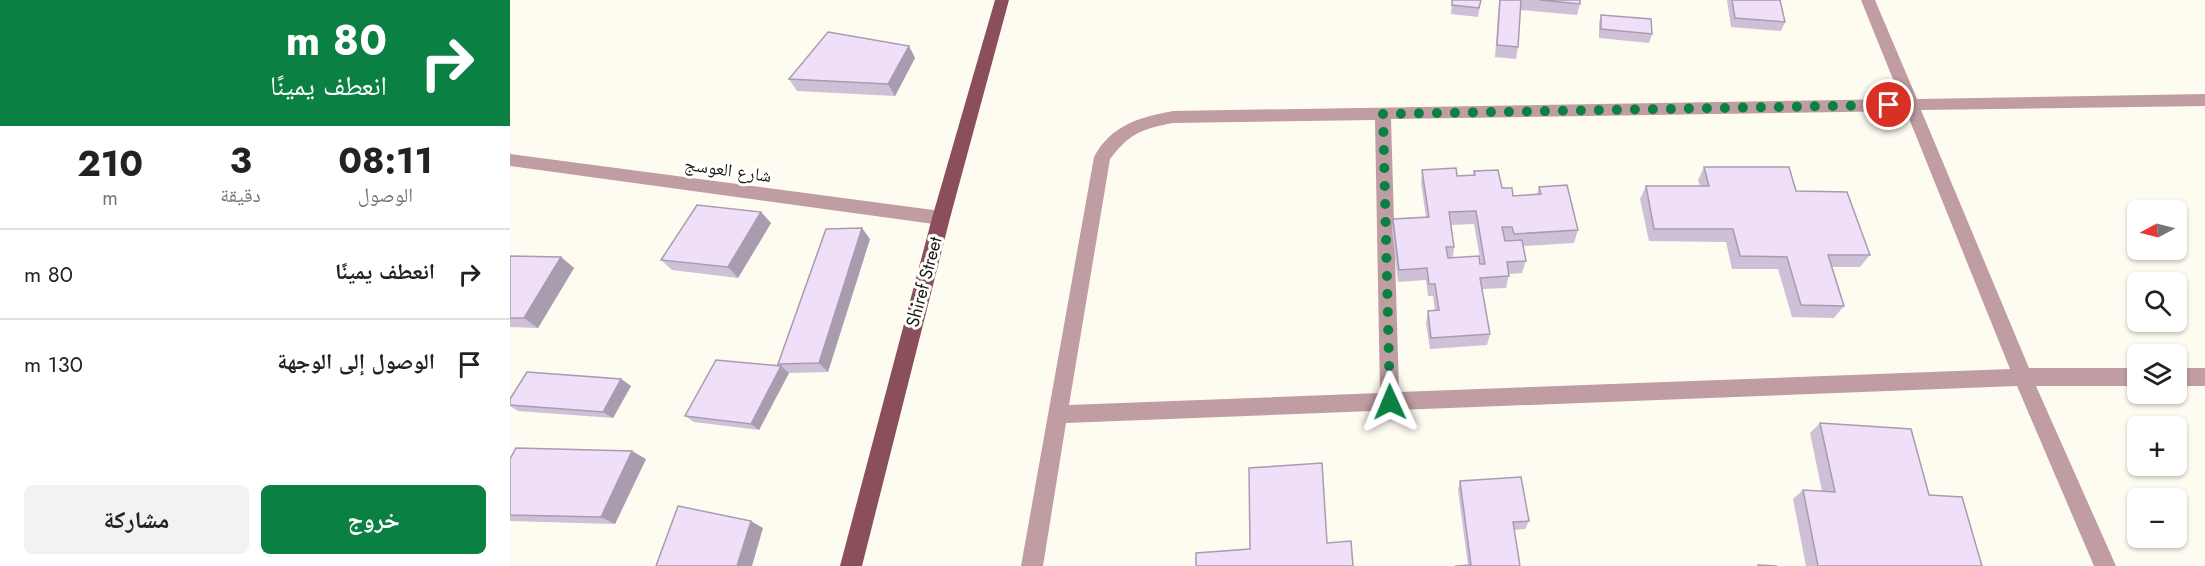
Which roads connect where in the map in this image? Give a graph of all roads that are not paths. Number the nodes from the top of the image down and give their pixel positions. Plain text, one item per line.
1 (1002, 0) edge
2 (1868, 0) edge
3 (2202, 104) edge
4 (1912, 105) junction
5 (1383, 114) junction
6 (510, 160) edge
7 (941, 218) junction
8 (2023, 377) junction
9 (2127, 377) edge
10 (2187, 377) edge
11 (2205, 377) edge
12 (1390, 402) junction
13 (1058, 414) junction
14 (851, 566) edge
15 (1032, 566) edge
16 (2105, 566) edge

1 - 7 main road, Shiref Street
2 - 4 street
3 - 4 street
4 - 5 street
4 - 8 street
5 - 12 street
5 - 13 street
6 - 7 street, شارع العوسج
7 - 14 main road, Shiref Street
8 - 9 street
8 - 12 street
8 - 16 street
10 - 11 street
12 - 13 street
13 - 15 street

